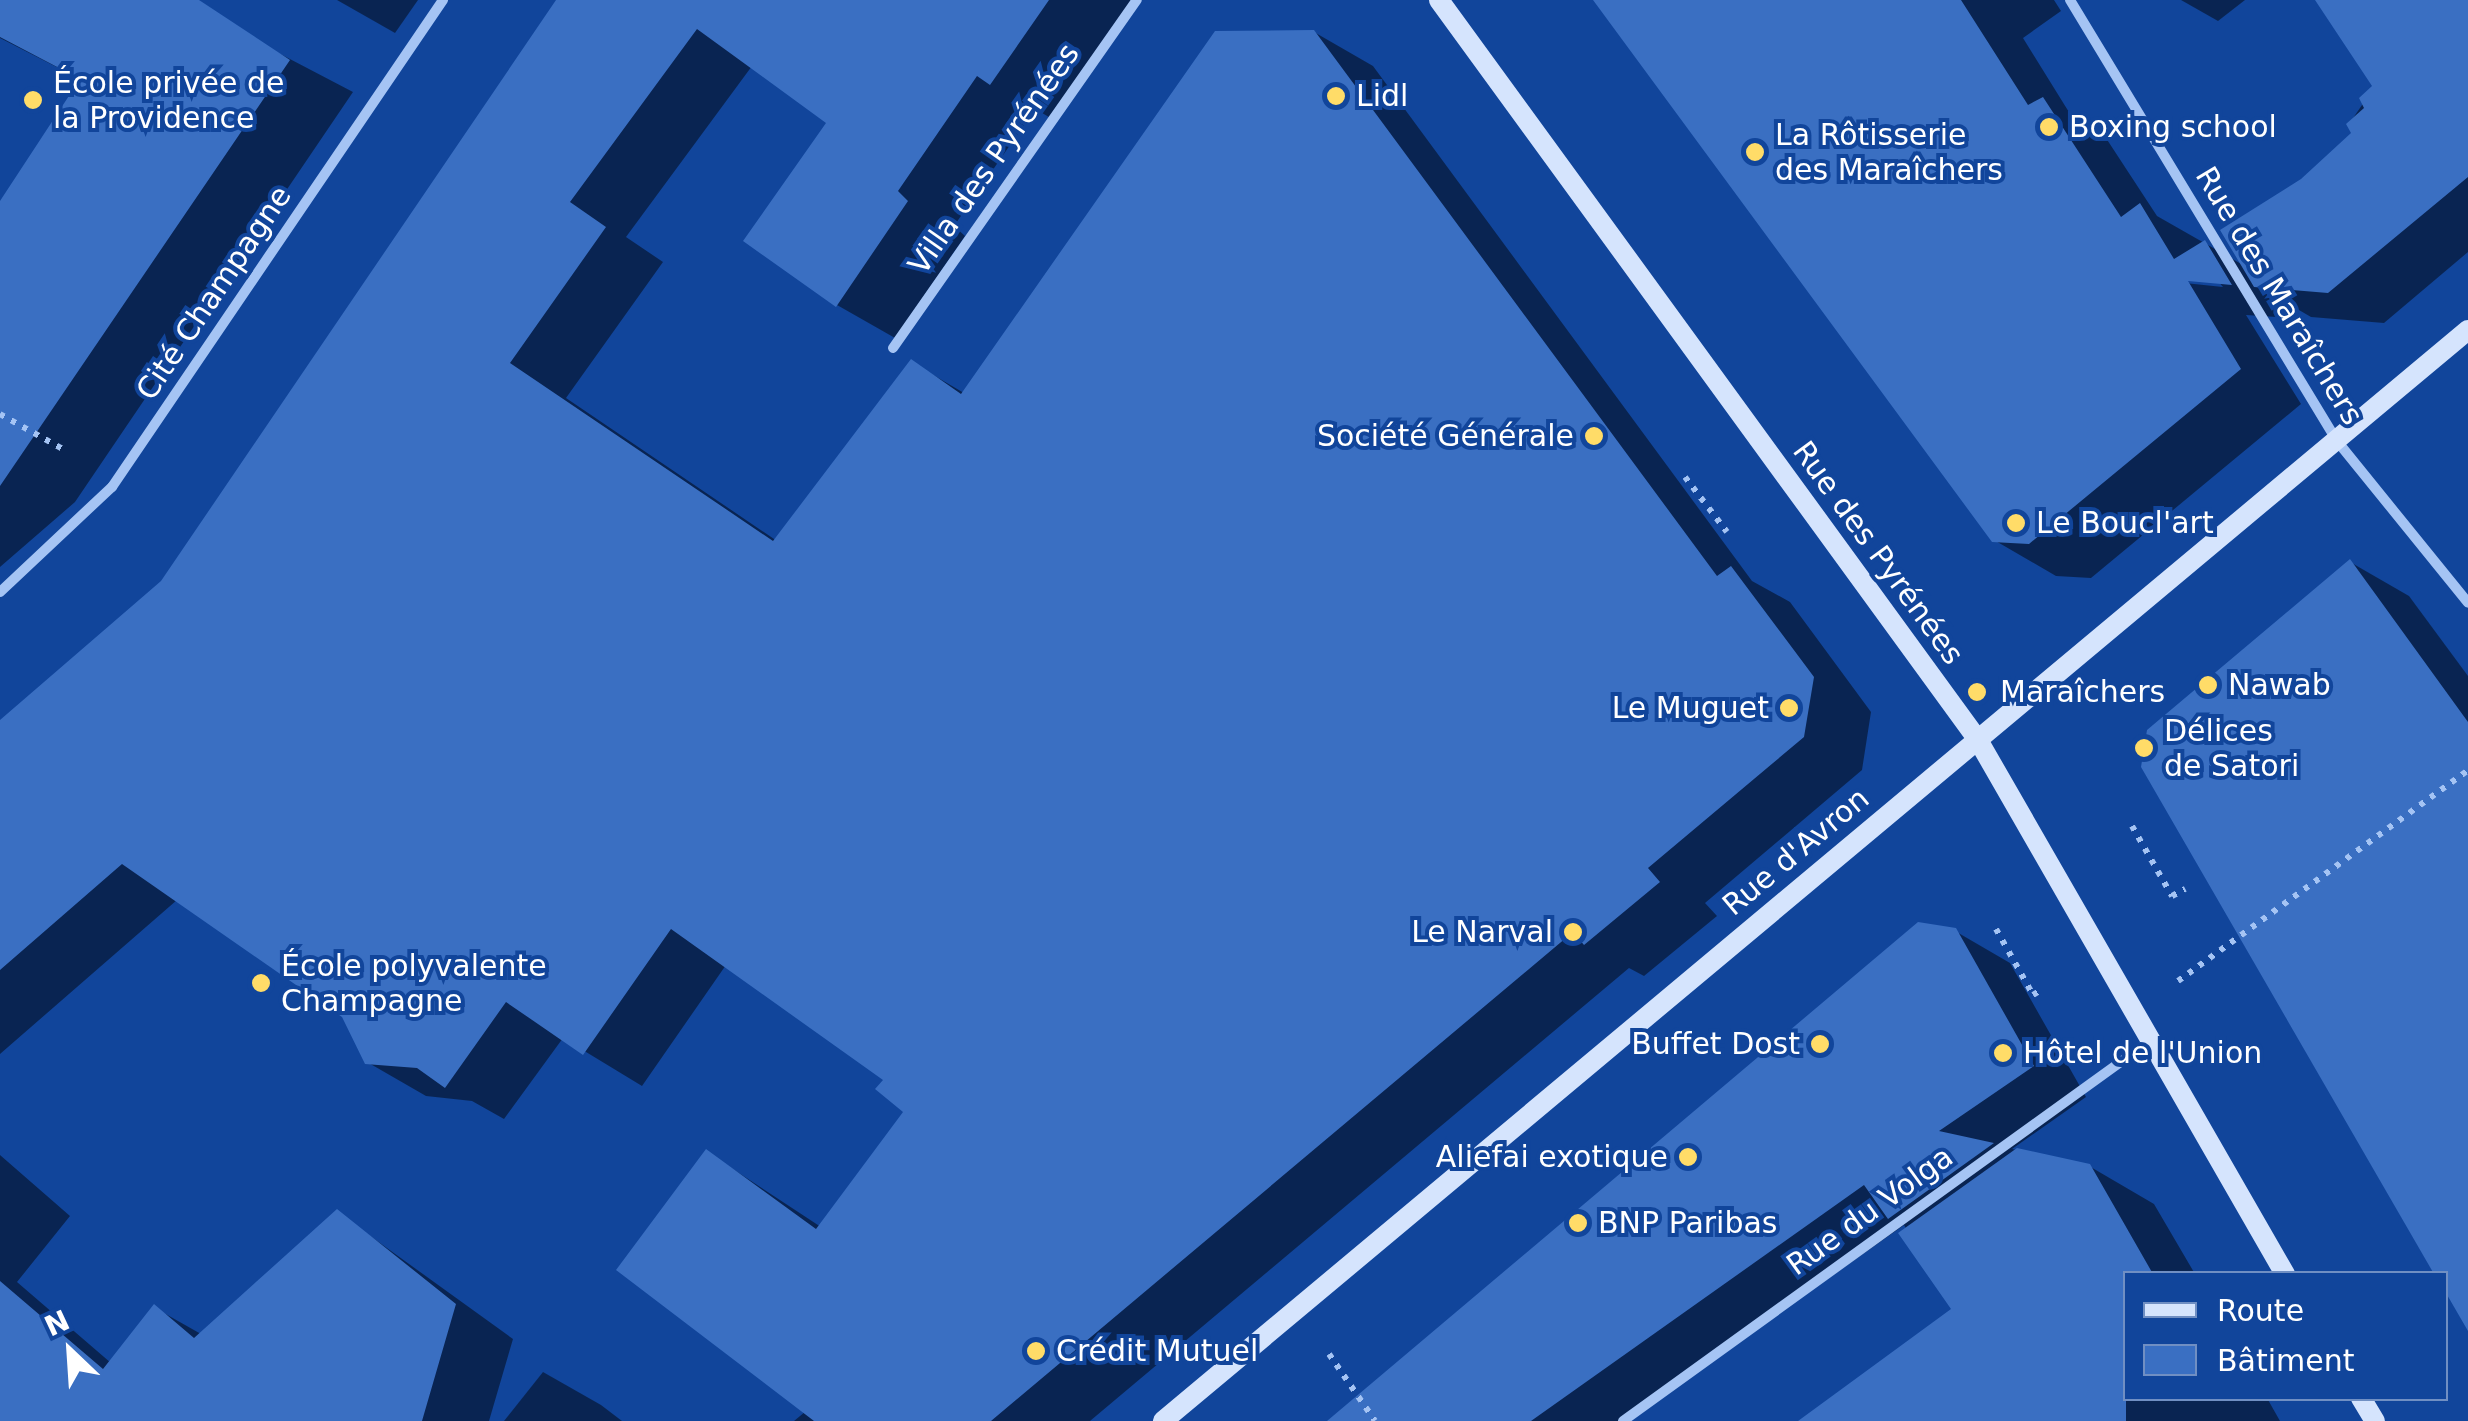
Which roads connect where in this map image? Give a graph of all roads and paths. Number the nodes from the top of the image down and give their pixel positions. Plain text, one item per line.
1 (442, 0) edge
2 (1137, 0) edge
3 (1439, 0) edge
4 (2070, 0) edge
5 (2468, 330) edge
6 (892, 348) dead end
7 (0, 414) edge
8 (2337, 441) junction
9 (62, 449) dead end
10 (1685, 477) dead end
11 (1727, 532) dead end
12 (0, 592) edge
13 (2468, 602) edge
14 (1978, 740) junction
15 (2468, 770) edge
16 (2132, 826) dead end
17 (2185, 889) dead end
18 (1996, 929) dead end
19 (2041, 990) dead end
20 (2132, 1014) junction
21 (2147, 1042) junction
22 (2283, 1271) edge
23 (1298, 1307) junction
24 (1163, 1421) edge
25 (1375, 1421) edge
26 (1623, 1421) edge

1 - 12 street, Cité Champagne
2 - 6 street, Villa des Pyrénées
3 - 14 street, Rue des Pyrénées
4 - 8 street, Rue des Maraîchers
5 - 8 street, Rue d'Avron
7 - 9 path
8 - 13 street, Rue des Maraîchers
8 - 14 street, Rue d'Avron
10 - 11 path
14 - 20 street, Rue des Pyrénées
14 - 23 street, Rue d'Avron
15 - 20 path
16 - 17 path
18 - 19 path
20 - 21 street, Rue des Pyrénées
21 - 22 street, Rue des Pyrénées
21 - 26 street, Rue du Volga
23 - 24 street, Rue d'Avron
23 - 25 path

